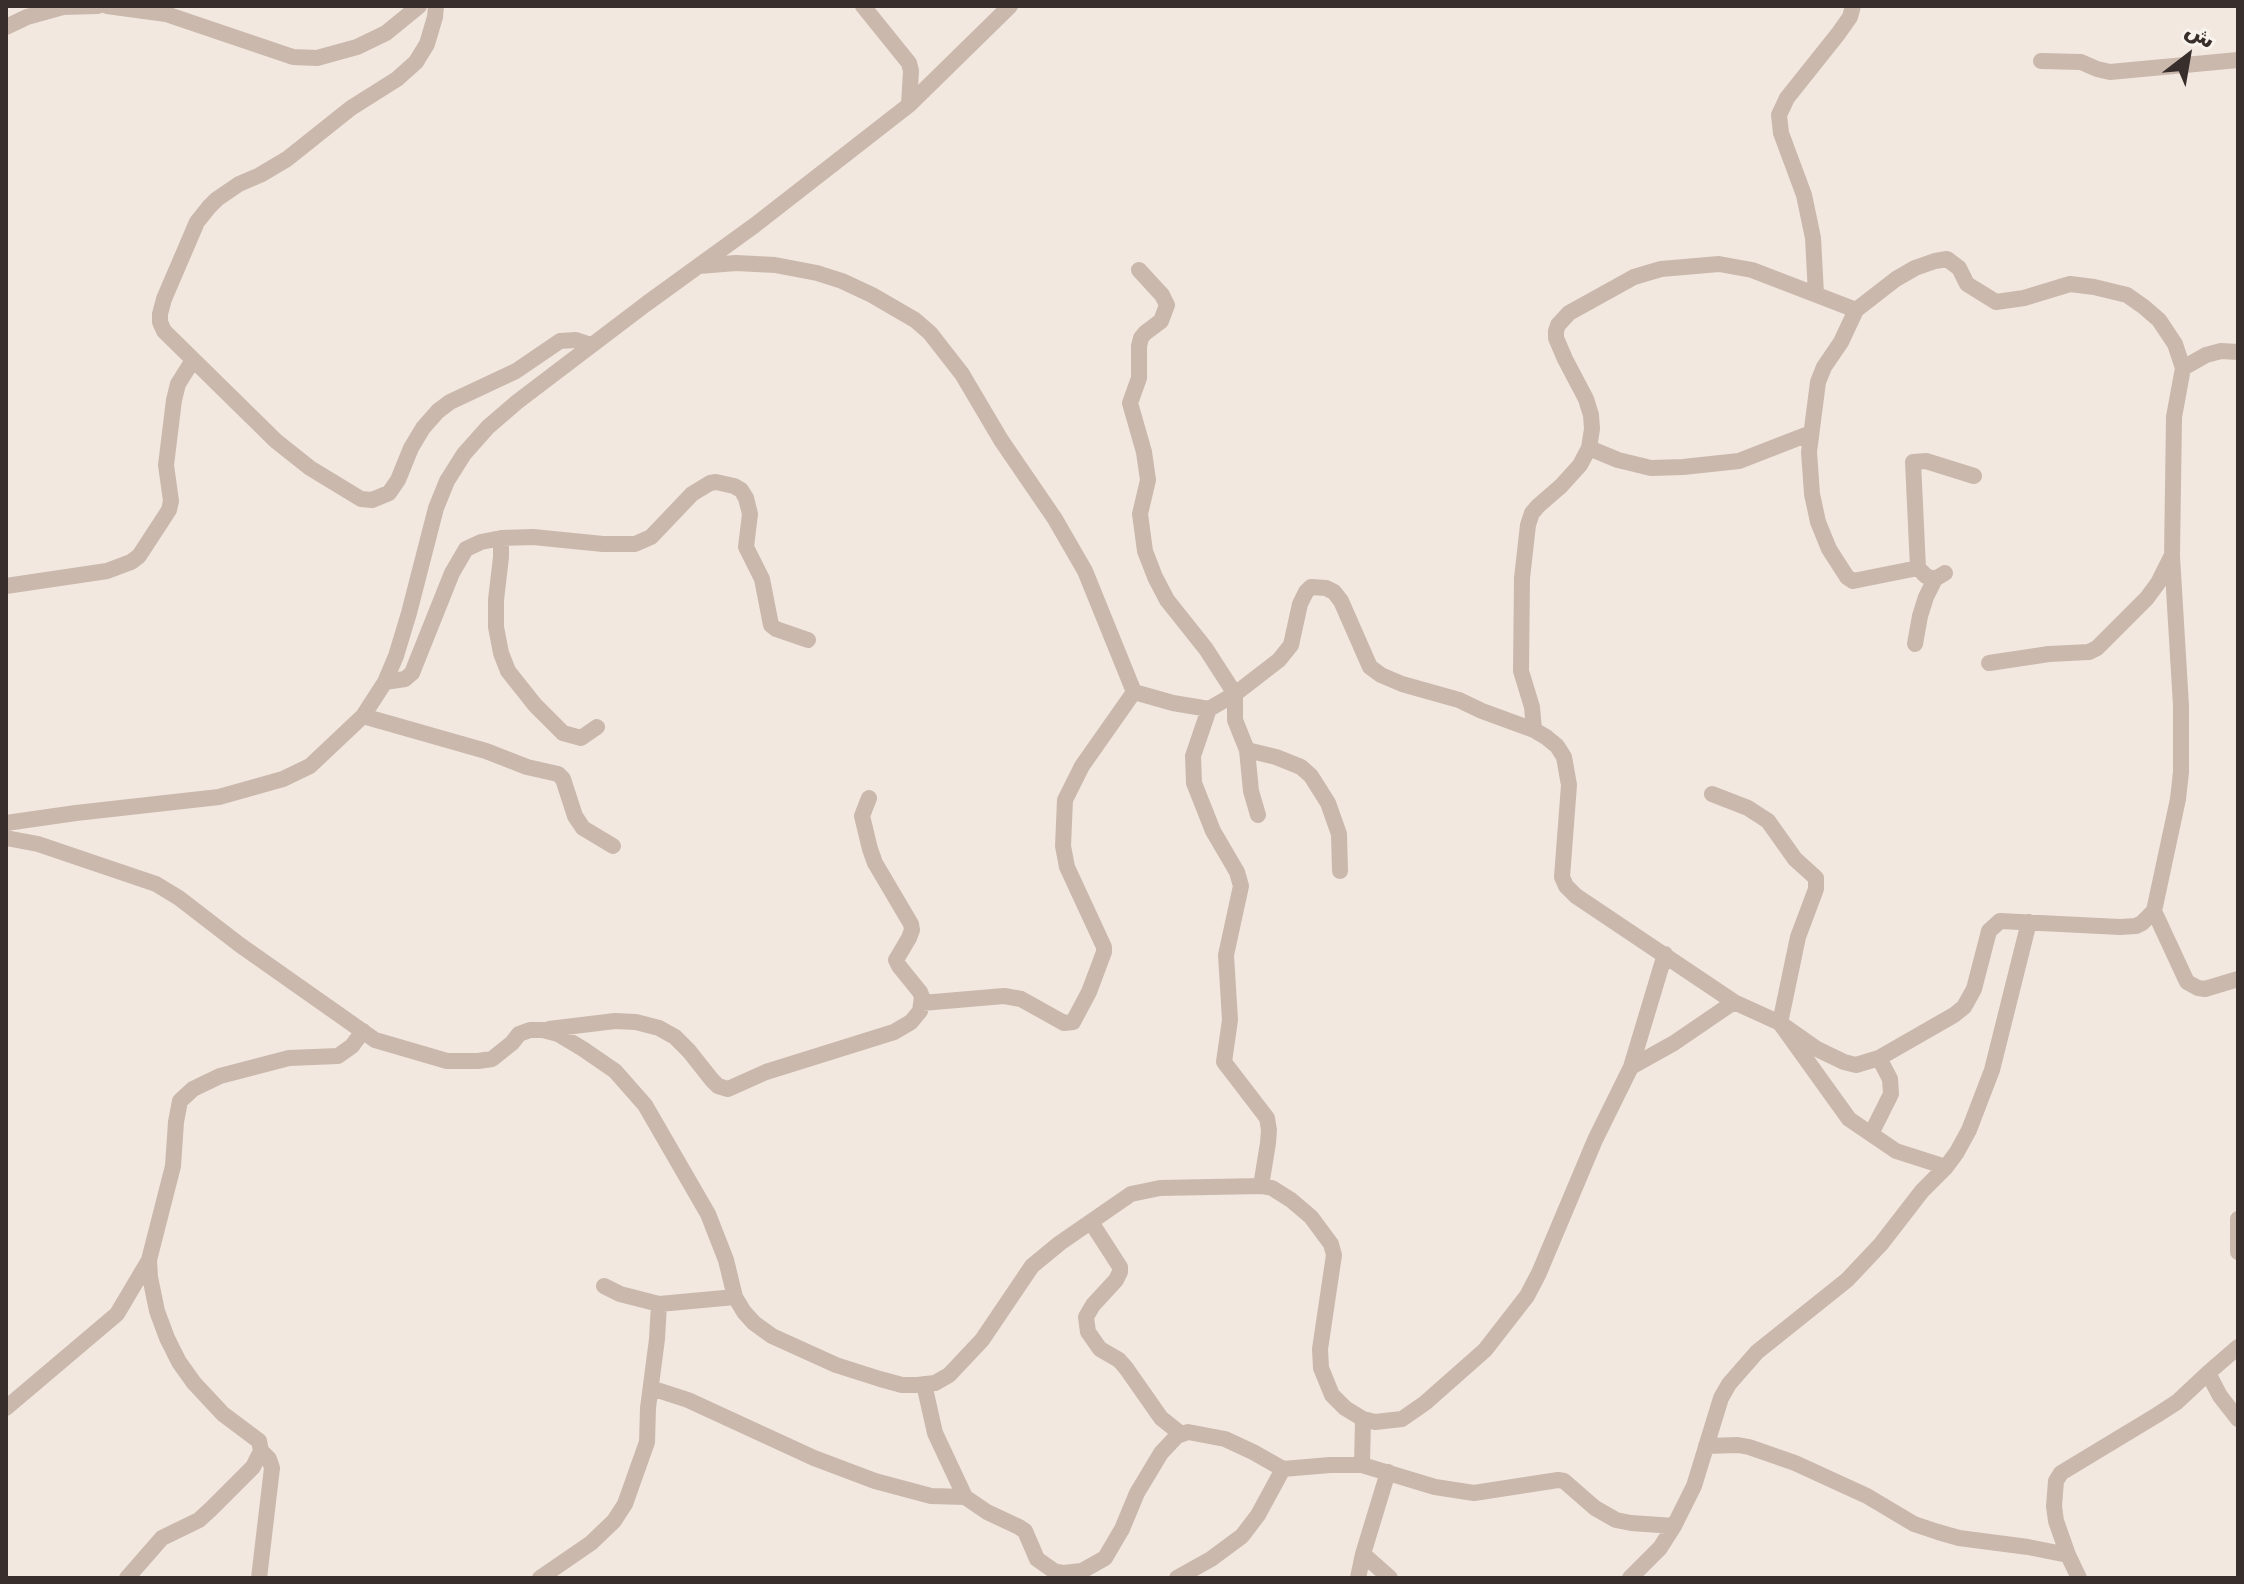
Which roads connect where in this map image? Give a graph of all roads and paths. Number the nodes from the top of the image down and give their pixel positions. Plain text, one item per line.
1 (98, 6) edge
2 (107, 6) edge
3 (419, 6) edge
4 (436, 6) edge
5 (863, 6) edge
6 (1010, 6) edge
7 (1853, 6) edge
8 (6, 27) edge
9 (2238, 60) edge
10 (2041, 61) dead end
11 (909, 105) junction
12 (699, 266) junction
13 (1139, 270) dead end
14 (1816, 294) junction
15 (1856, 310) junction
16 (591, 345) junction
17 (2238, 352) edge
18 (193, 360) junction
19 (2183, 368) junction
20 (1811, 433) junction
21 (1589, 448) junction
22 (1974, 476) dead end
23 (501, 538) junction
24 (2172, 556) junction
25 (1918, 568) junction
26 (6, 586) edge
27 (808, 640) dead end
28 (1915, 644) dead end
29 (1989, 663) dead end
30 (385, 682) junction
31 (1134, 692) junction
32 (1235, 694) junction
33 (1209, 709) junction
34 (363, 716) junction
35 (597, 727) dead end
36 (1534, 730) junction
37 (1247, 750) junction
38 (1712, 794) dead end
39 (869, 798) dead end
40 (1258, 815) dead end
41 (6, 823) edge
42 (6, 838) edge
43 (613, 846) dead end
44 (1340, 871) dead end
45 (2154, 911) junction
46 (2029, 922) junction
47 (1665, 954) junction
48 (2238, 979) edge
49 (1734, 1002) junction
50 (922, 1003) junction
51 (1780, 1023) junction
52 (543, 1030) junction
53 (363, 1031) junction
54 (1879, 1058) junction
55 (1631, 1067) junction
56 (1871, 1134) junction
57 (1946, 1167) junction
58 (1261, 1186) junction
59 (2238, 1219) edge
60 (1091, 1222) junction
61 (2238, 1252) edge
62 (149, 1260) junction
63 (604, 1286) dead end
64 (735, 1297) junction
65 (659, 1304) junction
66 (2238, 1347) edge
67 (2208, 1373) junction
68 (924, 1384) junction
69 (651, 1388) junction
70 (6, 1408) edge
71 (1363, 1419) junction
72 (2238, 1419) edge
73 (1181, 1434) junction
74 (1706, 1446) junction
75 (261, 1451) junction
76 (1362, 1465) junction
77 (1283, 1469) junction
78 (1388, 1472) junction
79 (965, 1497) junction
80 (1674, 1526) junction
81 (1363, 1554) junction
82 (2068, 1555) junction
83 (127, 1578) edge
84 (259, 1578) edge
85 (540, 1578) edge
86 (1177, 1578) edge
87 (1358, 1578) edge
88 (1390, 1578) edge
89 (1630, 1578) edge
90 (2079, 1578) edge

1 - 8 street
2 - 3 street
4 - 18 street
5 - 11 street
6 - 11 street
7 - 14 street
9 - 10 street
11 - 12 street
12 - 16 street
12 - 31 street
13 - 32 street
14 - 15 street
14 - 21 street
15 - 19 street
15 - 20 street
16 - 18 street
16 - 30 street
17 - 19 street
18 - 26 street
19 - 24 street
20 - 21 street
20 - 25 street
21 - 36 street
22 - 25 street
23 - 27 street
23 - 30 street
23 - 35 street
24 - 29 street
24 - 45 street
25 - 28 street
30 - 34 street
31 - 33 street
31 - 50 street
32 - 33 street
32 - 36 street
32 - 37 street
33 - 58 street
34 - 41 street
34 - 43 street
36 - 47 street
37 - 40 street
37 - 44 street
38 - 51 street
39 - 50 street
42 - 53 street
45 - 46 street
45 - 48 street
46 - 54 street
46 - 57 street
47 - 49 street
47 - 55 street
49 - 51 street
49 - 55 street
50 - 52 street
51 - 54 street
51 - 56 street
52 - 53 street
52 - 64 street
53 - 62 street
54 - 56 street
55 - 71 street
56 - 57 street
57 - 74 street
58 - 60 street
58 - 71 street
59 - 61 street
60 - 68 street
60 - 73 street
62 - 70 street
62 - 75 street
63 - 65 street
64 - 65 street
64 - 68 street
65 - 69 street
66 - 67 street
67 - 72 street
67 - 82 street
68 - 79 street
69 - 79 street
69 - 85 street
71 - 76 street
73 - 77 street
73 - 79 street
74 - 80 street
74 - 82 street
75 - 83 street
75 - 84 street
76 - 77 street
76 - 78 street
77 - 86 street
78 - 80 street
78 - 81 street
80 - 89 street
81 - 87 street
81 - 88 street
82 - 90 street

